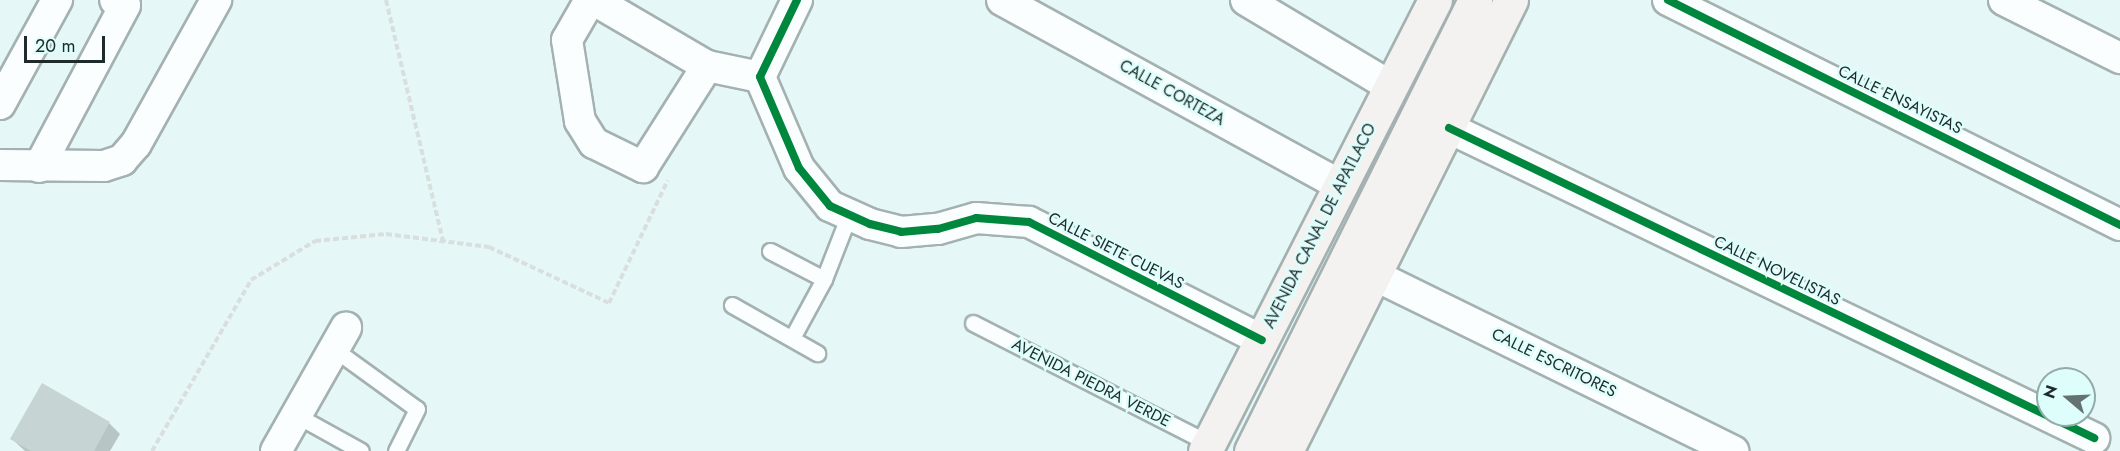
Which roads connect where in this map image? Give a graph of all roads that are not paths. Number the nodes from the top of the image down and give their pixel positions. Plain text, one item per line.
1 (57, 0) edge
2 (115, 0) edge
3 (216, 0) edge
4 (592, 0) edge
5 (797, 0) edge
6 (1002, 0) edge
7 (1246, 0) edge
8 (1435, 0) edge
9 (1475, 0) edge
10 (1511, 0) edge
11 (1668, 0) edge
12 (2004, 0) edge
13 (2120, 58) edge
14 (707, 66) junction
15 (760, 77) junction
16 (1392, 87) junction
17 (0, 105) edge
18 (1449, 128) junction
19 (0, 165) edge
20 (39, 166) junction
21 (1342, 186) junction
22 (849, 215) junction
23 (2120, 225) edge
24 (770, 251) dead end
25 (1376, 276) junction
26 (824, 279) junction
27 (732, 304) dead end
28 (973, 323) dead end
29 (792, 338) junction
30 (340, 339) joint
31 (1262, 340) junction
32 (817, 353) dead end
33 (296, 415) junction
34 (2094, 438) dead end
35 (1207, 447) edge
36 (276, 451) edge
37 (361, 451) edge
38 (396, 451) edge
39 (1251, 451) edge
40 (1286, 451) edge
41 (1733, 451) edge

1 - 17 street
2 - 20 street
3 - 20 street
4 - 14 street
4 - 14 street
5 - 15 street
6 - 21 street, CALLE CORTEZA
7 - 16 street
8 - 16 street, AVENIDA CANAL DE APATLACO
9 - 39 street
10 - 18 street
11 - 23 street, CALLE ENSAYISTAS
12 - 13 street
14 - 15 street
15 - 22 street, CALLE SIETE CUEVAS
16 - 21 street, AVENIDA CANAL DE APATLACO
18 - 25 street
18 - 34 street, CALLE NOVELISTAS
19 - 20 street
21 - 31 street, AVENIDA CANAL DE APATLACO
22 - 26 lane
22 - 31 street, CALLE SIETE CUEVAS
24 - 26 lane
25 - 40 street
25 - 41 street, CALLE ESCRITORES
26 - 29 lane
27 - 29 lane
28 - 35 lane, AVENIDA PIEDRA VERDE
29 - 32 lane
30 - 33 street
30 - 38 lane
31 - 35 street, AVENIDA CANAL DE APATLACO
33 - 36 street
33 - 37 lane

